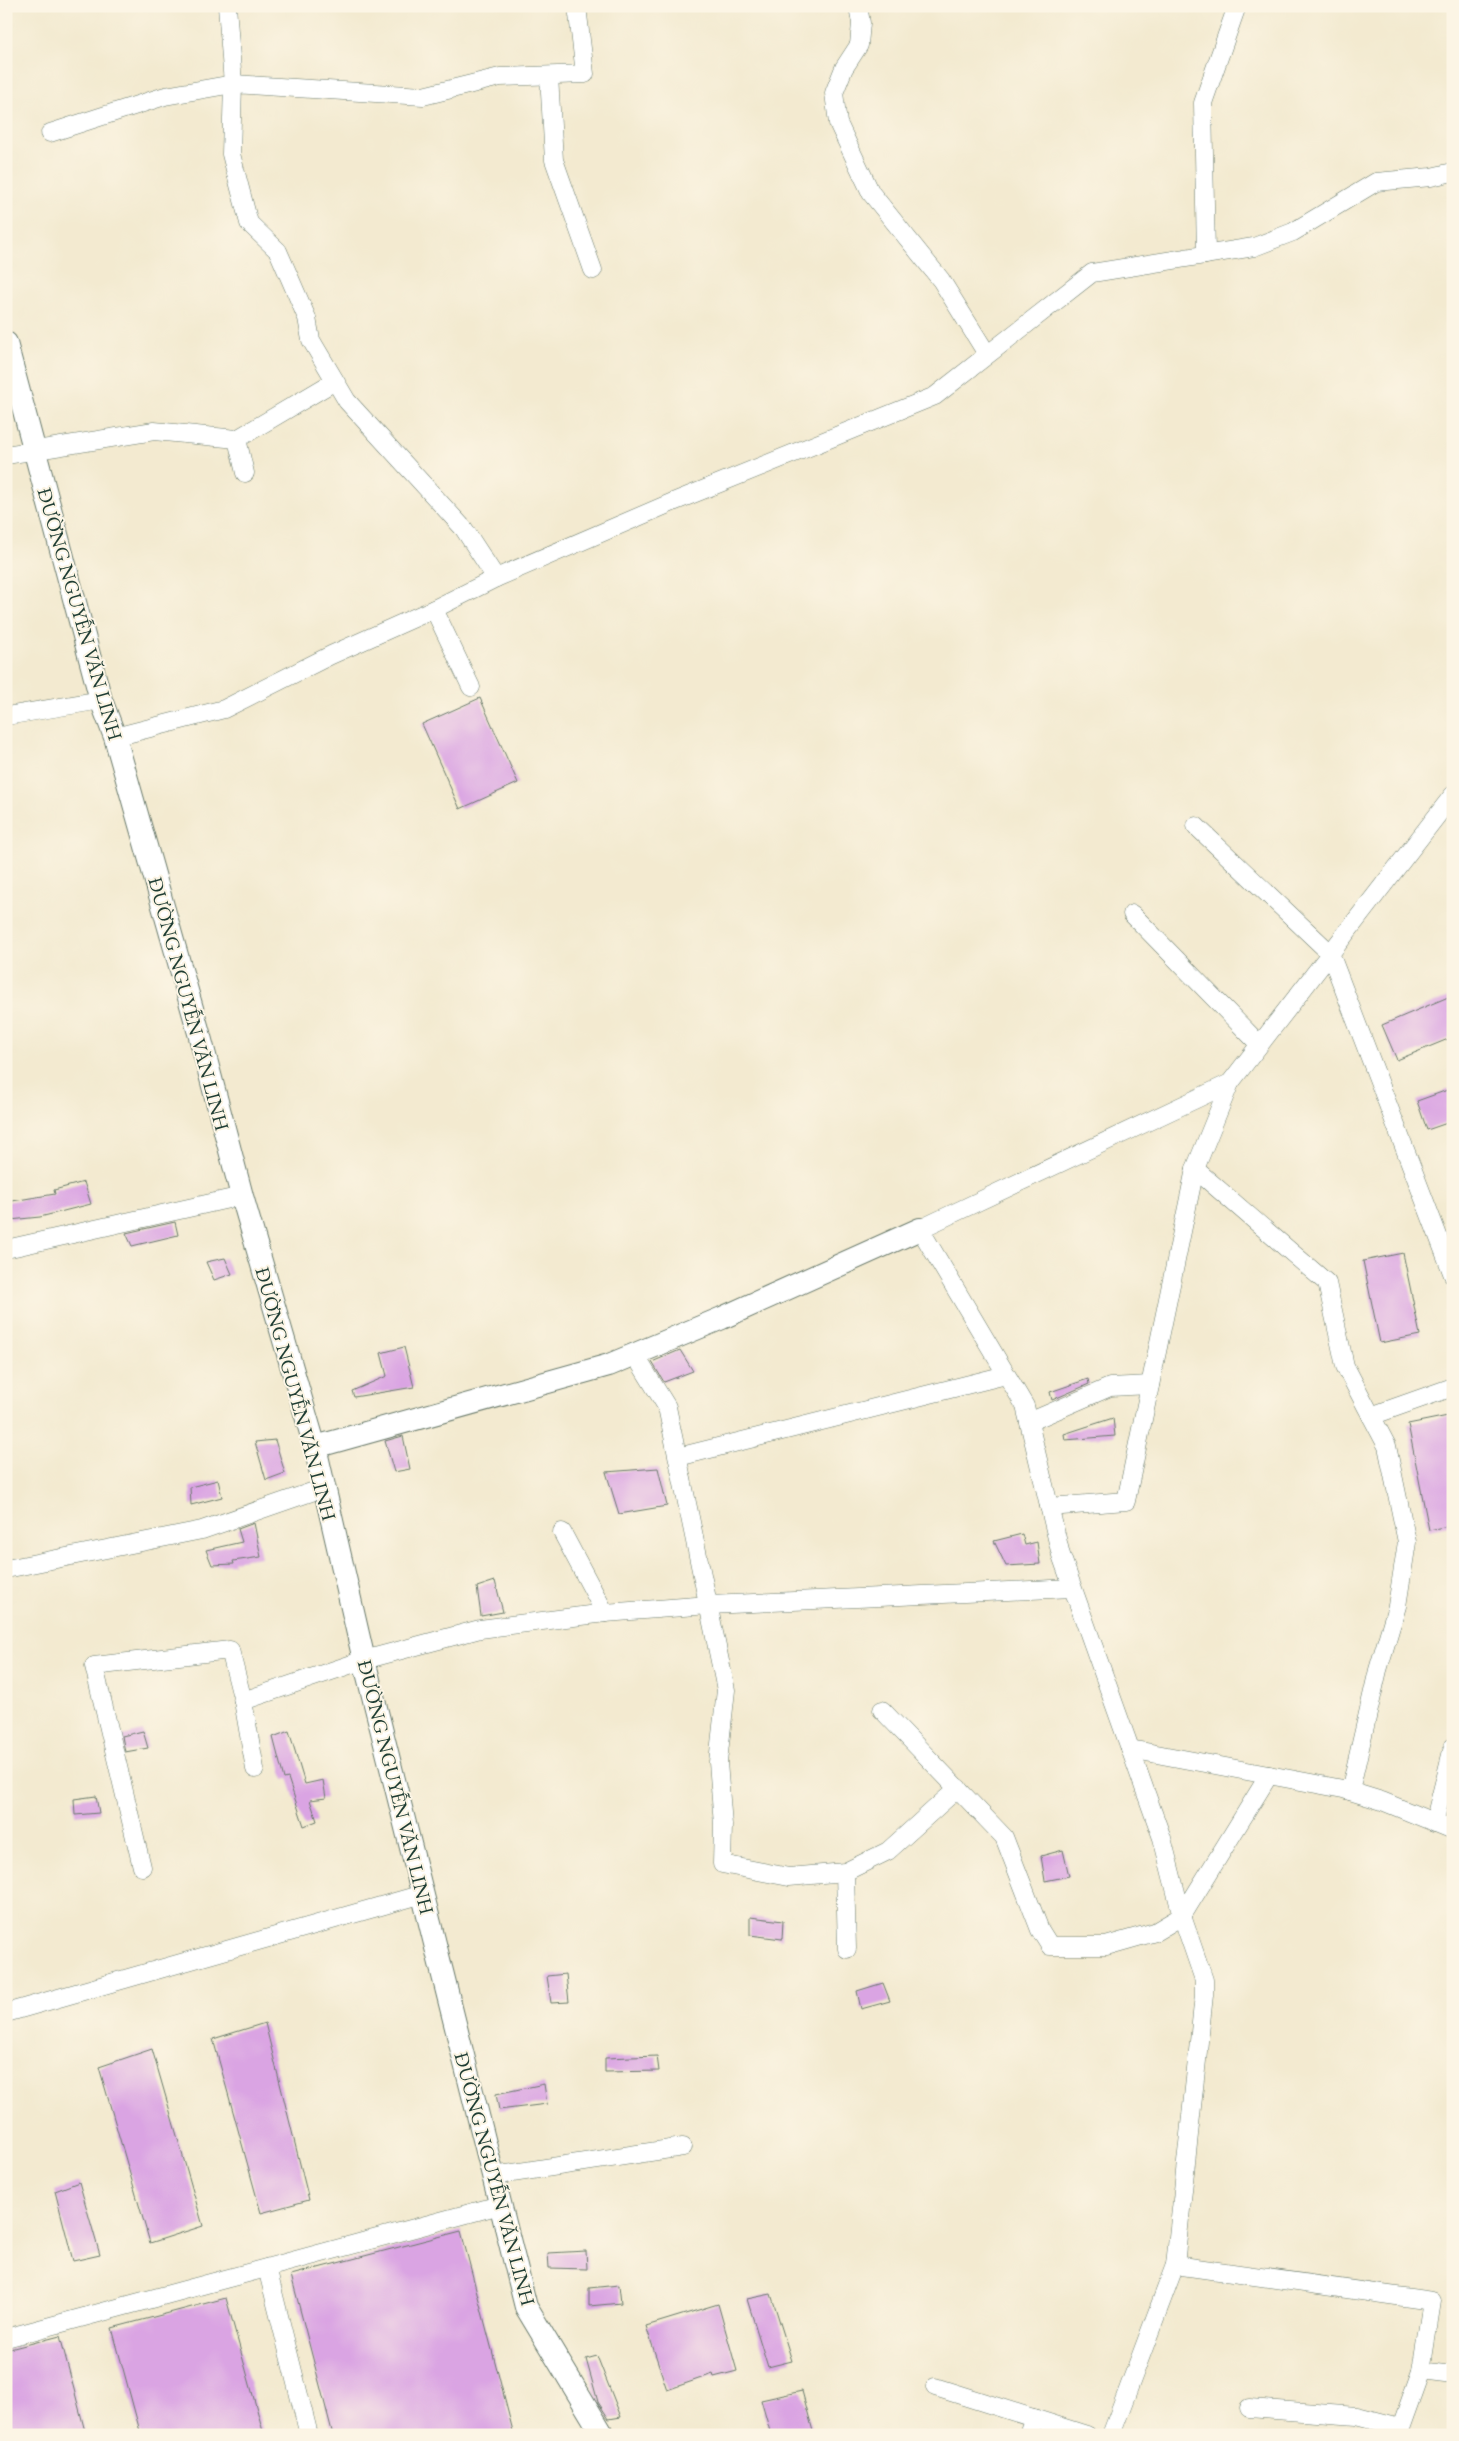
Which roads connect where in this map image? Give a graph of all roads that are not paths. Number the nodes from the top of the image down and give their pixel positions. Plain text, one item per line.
1 (227, 6) edge
2 (576, 6) edge
3 (858, 6) edge
4 (1237, 6) edge
5 (549, 76) junction
6 (232, 84) junction
7 (50, 133) dead end
8 (1453, 172) edge
9 (1206, 255) junction
10 (593, 270) dead end
11 (6, 343) edge
12 (987, 354) junction
13 (335, 380) junction
14 (237, 439) junction
15 (34, 450) junction
16 (6, 455) edge
17 (245, 473) dead end
18 (496, 578) junction
19 (434, 609) junction
20 (471, 687) dead end
21 (101, 700) junction
22 (6, 716) edge
23 (115, 737) junction
24 (1453, 795) edge
25 (1196, 826) dead end
26 (1132, 914) dead end
27 (1330, 953) junction
28 (1259, 1044) junction
29 (1230, 1083) junction
30 (1195, 1168) junction
31 (242, 1196) junction
32 (920, 1229) junction
33 (6, 1249) edge
34 (1453, 1275) edge
35 (635, 1355) junction
36 (1006, 1375) junction
37 (1150, 1385) junction
38 (1453, 1387) edge
39 (1371, 1416) junction
40 (1029, 1422) junction
41 (315, 1447) junction
42 (678, 1457) junction
43 (323, 1488) junction
44 (1049, 1507) junction
45 (562, 1532) dead end
46 (6, 1569) edge
47 (1072, 1588) junction
48 (709, 1605) junction
49 (604, 1613) junction
50 (364, 1660) junction
51 (243, 1701) junction
52 (882, 1710) dead end
53 (1453, 1747) edge
54 (1130, 1748) junction
55 (255, 1769) dead end
56 (1269, 1775) junction
57 (958, 1788) junction
58 (1350, 1791) junction
59 (1434, 1823) junction
60 (1453, 1830) edge
61 (142, 1866) dead end
62 (845, 1872) junction
63 (422, 1894) junction
64 (1182, 1916) junction
65 (848, 1949) dead end
66 (6, 2013) edge
67 (683, 2147) dead end
68 (493, 2176) junction
69 (500, 2205) junction
70 (1175, 2265) junction
71 (267, 2268) junction
72 (6, 2338) edge
73 (1421, 2371) junction
74 (1453, 2375) edge
75 (936, 2387) dead end
76 (1249, 2408) dead end
77 (1034, 2418) junction
78 (1399, 2431) edge
79 (309, 2435) edge
80 (603, 2435) edge
81 (1028, 2435) edge
82 (1087, 2435) edge
83 (1111, 2435) edge

1 - 6 street
2 - 5 street
3 - 12 street
4 - 9 street
5 - 6 street
5 - 10 street
6 - 7 street
6 - 13 street
8 - 9 street
9 - 12 street
11 - 15 street, ĐƯỜNG NGUYỄN VĂN LINH
12 - 18 street
13 - 14 street
13 - 18 street
14 - 15 street
14 - 17 street
15 - 16 street
15 - 21 street, ĐƯỜNG NGUYỄN VĂN LINH
18 - 19 street
19 - 20 street
19 - 23 street
21 - 22 street
21 - 23 street, ĐƯỜNG NGUYỄN VĂN LINH
23 - 31 street, ĐƯỜNG NGUYỄN VĂN LINH
24 - 27 street
25 - 27 street
26 - 28 street
27 - 28 street
27 - 34 street
28 - 29 street
29 - 30 street
29 - 32 street
30 - 37 street
30 - 39 street
31 - 33 street
31 - 41 street, ĐƯỜNG NGUYỄN VĂN LINH
32 - 35 street
32 - 36 street
35 - 41 street
35 - 42 street
36 - 40 street
36 - 42 street
37 - 40 street
37 - 44 street
38 - 39 street
39 - 58 street
40 - 44 street
41 - 43 street, ĐƯỜNG NGUYỄN VĂN LINH
42 - 48 street
43 - 46 street
43 - 50 street, ĐƯỜNG NGUYỄN VĂN LINH
44 - 47 street
45 - 49 street
47 - 48 street
47 - 54 street
48 - 49 street
48 - 62 street
49 - 50 street
50 - 51 street
50 - 63 street, ĐƯỜNG NGUYỄN VĂN LINH
51 - 55 street
51 - 61 street
52 - 57 street
53 - 59 street
54 - 56 street
54 - 64 street
56 - 58 street
56 - 64 street
57 - 62 street
57 - 64 street
58 - 59 street
59 - 60 street
62 - 65 street
63 - 66 street
63 - 68 street, ĐƯỜNG NGUYỄN VĂN LINH
64 - 70 street
67 - 68 street
68 - 69 street, ĐƯỜNG NGUYỄN VĂN LINH
69 - 71 street
69 - 80 street, ĐƯỜNG NGUYỄN VĂN LINH
70 - 73 street
70 - 83 street
71 - 72 street
71 - 79 street
73 - 74 street
73 - 78 street
75 - 77 street
76 - 78 street
77 - 81 street
77 - 82 street

